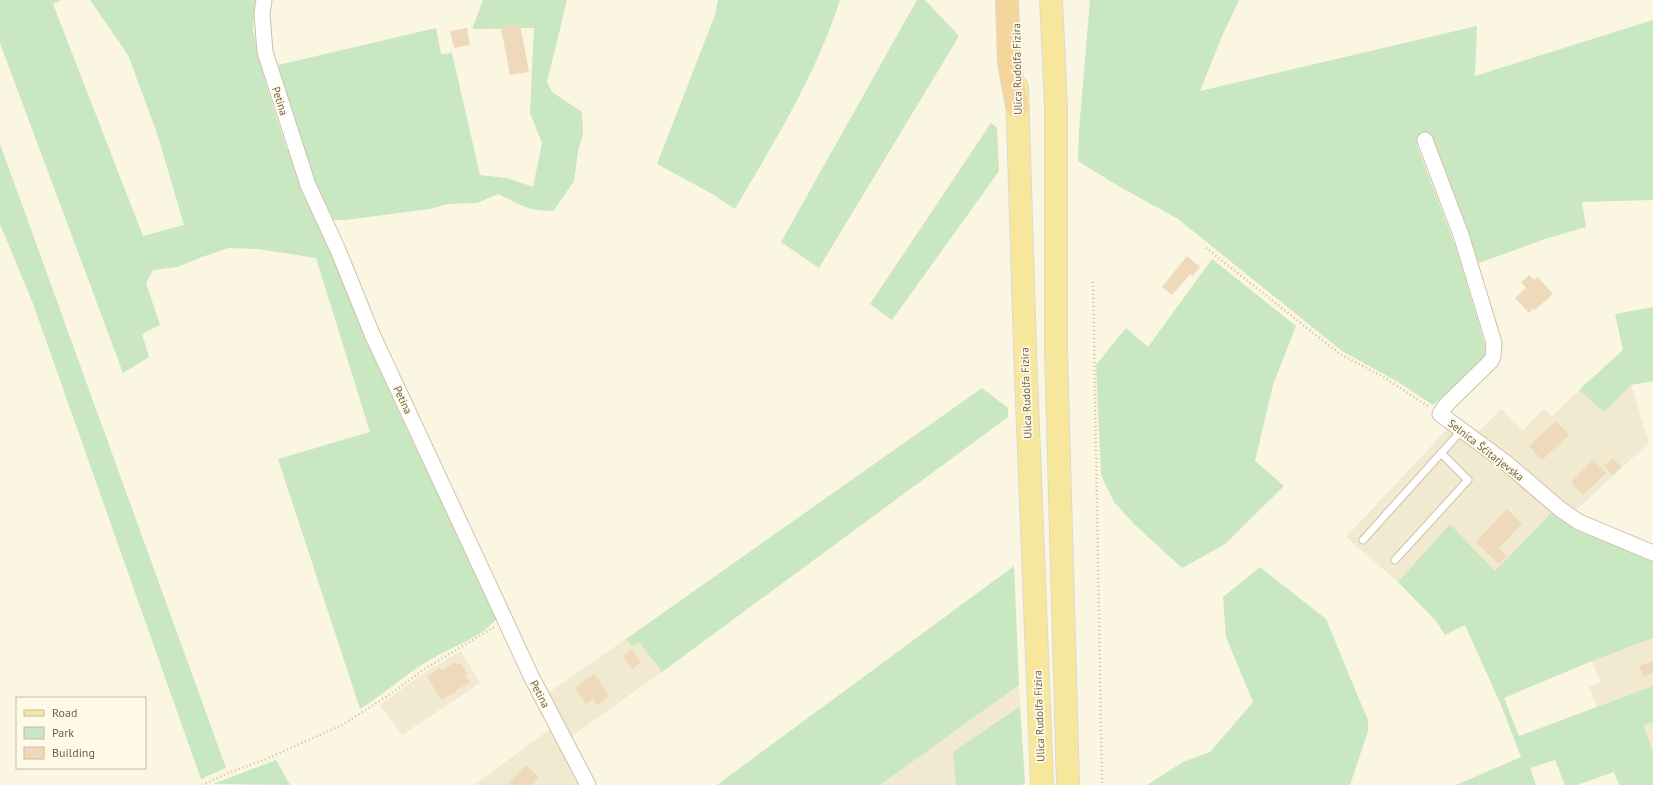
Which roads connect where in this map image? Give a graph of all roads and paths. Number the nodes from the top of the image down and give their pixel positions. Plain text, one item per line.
1 (264, 0) edge
2 (1007, 0) edge
3 (1015, 0) edge
4 (1051, 0) edge
5 (1017, 106) junction
6 (1425, 140) dead end
7 (1206, 248) dead end
8 (1093, 282) dead end
9 (1440, 414) junction
10 (1462, 430) junction
11 (1441, 453) junction
12 (1363, 540) dead end
13 (1653, 553) edge
14 (1395, 560) dead end
15 (506, 622) junction
16 (202, 785) edge
17 (588, 785) edge
18 (1042, 785) edge
19 (1068, 785) edge
20 (1102, 785) edge

1 - 15 street, Petina
2 - 5 highway
3 - 5 main road, Ulica Rudolfa Fizira
4 - 19 main road
5 - 18 main road, Ulica Rudolfa Fizira
6 - 9 street, Selnica Šćitarjevska
7 - 9 path
8 - 20 path
9 - 10 street, Selnica Šćitarjevska
10 - 11 lane
10 - 13 street, Selnica Šćitarjevska
11 - 12 lane
11 - 14 lane
15 - 16 path
15 - 17 street, Petina

